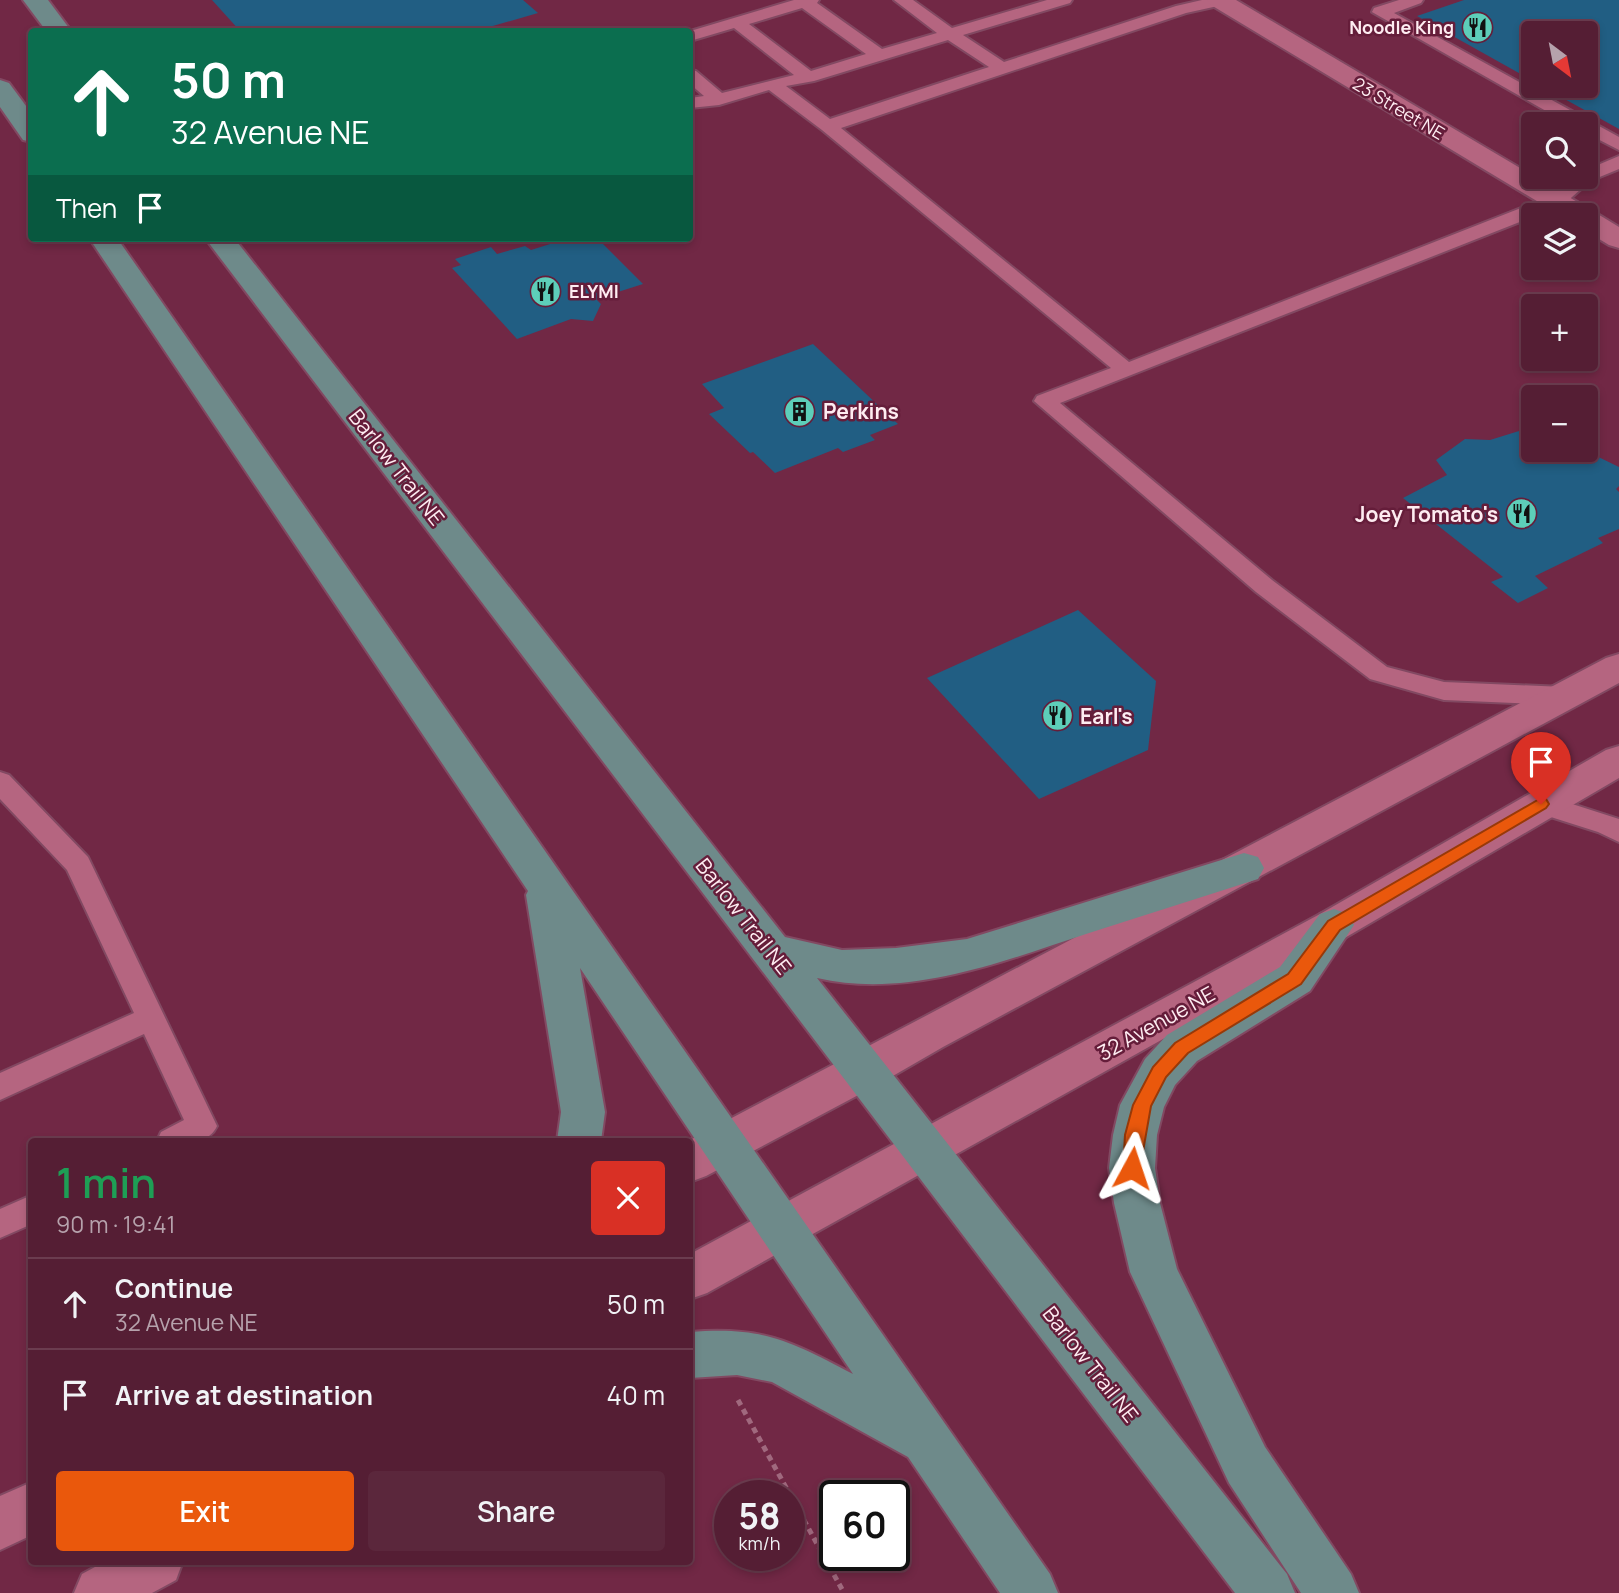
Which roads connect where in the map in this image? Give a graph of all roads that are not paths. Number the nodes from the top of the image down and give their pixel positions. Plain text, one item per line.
1 (35, 0) edge
2 (902, 0) edge
3 (1005, 0) edge
4 (1064, 0) edge
5 (1415, 0) edge
6 (808, 1) edge
7 (1220, 1) edge
8 (1023, 12) junction
9 (736, 22) junction
10 (57, 28) edge
11 (950, 34) junction
12 (693, 35) edge
13 (879, 55) junction
14 (1002, 68) junction
15 (808, 77) junction
16 (693, 78) edge
17 (772, 84) junction
18 (0, 88) edge
19 (719, 100) junction
20 (693, 103) edge
21 (1560, 112) edge
22 (693, 114) edge
23 (828, 126) junction
24 (28, 128) edge
25 (1598, 133) edge
26 (1619, 145) edge
27 (1619, 162) edge
28 (1598, 170) edge
29 (1569, 189) edge
30 (1556, 201) junction
31 (1559, 203) edge
32 (1598, 226) edge
33 (1619, 239) edge
34 (106, 242) edge
35 (222, 242) edge
36 (1126, 370) junction
37 (1619, 667) edge
38 (1564, 696) junction
39 (1619, 760) edge
40 (0, 782) edge
41 (1541, 804) junction
42 (1619, 832) edge
43 (1244, 868) junction
44 (544, 883) junction
45 (1334, 926) junction
46 (770, 950) junction
47 (151, 1018) junction
48 (864, 1071) junction
49 (0, 1087) edge
50 (178, 1138) edge
51 (579, 1138) edge
52 (925, 1150) junction
53 (706, 1153) edge
54 (28, 1211) edge
55 (0, 1224) edge
56 (781, 1228) junction
57 (693, 1276) edge
58 (693, 1355) edge
59 (927, 1441) junction
60 (28, 1509) edge
61 (0, 1524) edge
62 (150, 1565) edge
63 (100, 1593) edge
64 (1031, 1593) edge
65 (1268, 1593) edge
66 (1332, 1593) edge

1 - 10 main road
2 - 11 lane
3 - 8 lane
4 - 8 lane
5 - 21 lane
6 - 9 lane
6 - 13 lane
7 - 14 lane
7 - 30 main road, 23 Street NE
8 - 11 lane
9 - 12 lane
9 - 15 lane
11 - 13 lane
11 - 14 lane
13 - 15 lane
14 - 23 lane
15 - 17 lane
16 - 19 lane
17 - 19 lane
17 - 23 lane
18 - 24 main road
19 - 20 lane
19 - 22 lane
23 - 36 lane
25 - 26 lane
27 - 28 lane
29 - 30 lane
30 - 31 main road, 23 Street NE
30 - 36 lane
32 - 33 main road
34 - 44 main road
35 - 46 main road, Barlow Trail NE
36 - 38 lane
37 - 38 main road
38 - 43 main road
39 - 41 main road, 32 Avenue NE
40 - 47 lane
41 - 42 lane
41 - 45 main road, 32 Avenue NE
43 - 46 main road
43 - 48 main road
44 - 51 main road
44 - 53 main road
45 - 52 main road, 32 Avenue NE
45 - 66 main road
46 - 48 main road, Barlow Trail NE
47 - 49 lane
47 - 50 lane
48 - 52 main road, Barlow Trail NE
48 - 53 main road
52 - 56 main road, 32 Avenue NE
52 - 65 main road, Barlow Trail NE
53 - 56 main road
54 - 55 lane
56 - 57 main road, 32 Avenue NE
56 - 59 main road
58 - 59 main road
59 - 64 main road
60 - 61 main road
62 - 63 main road

